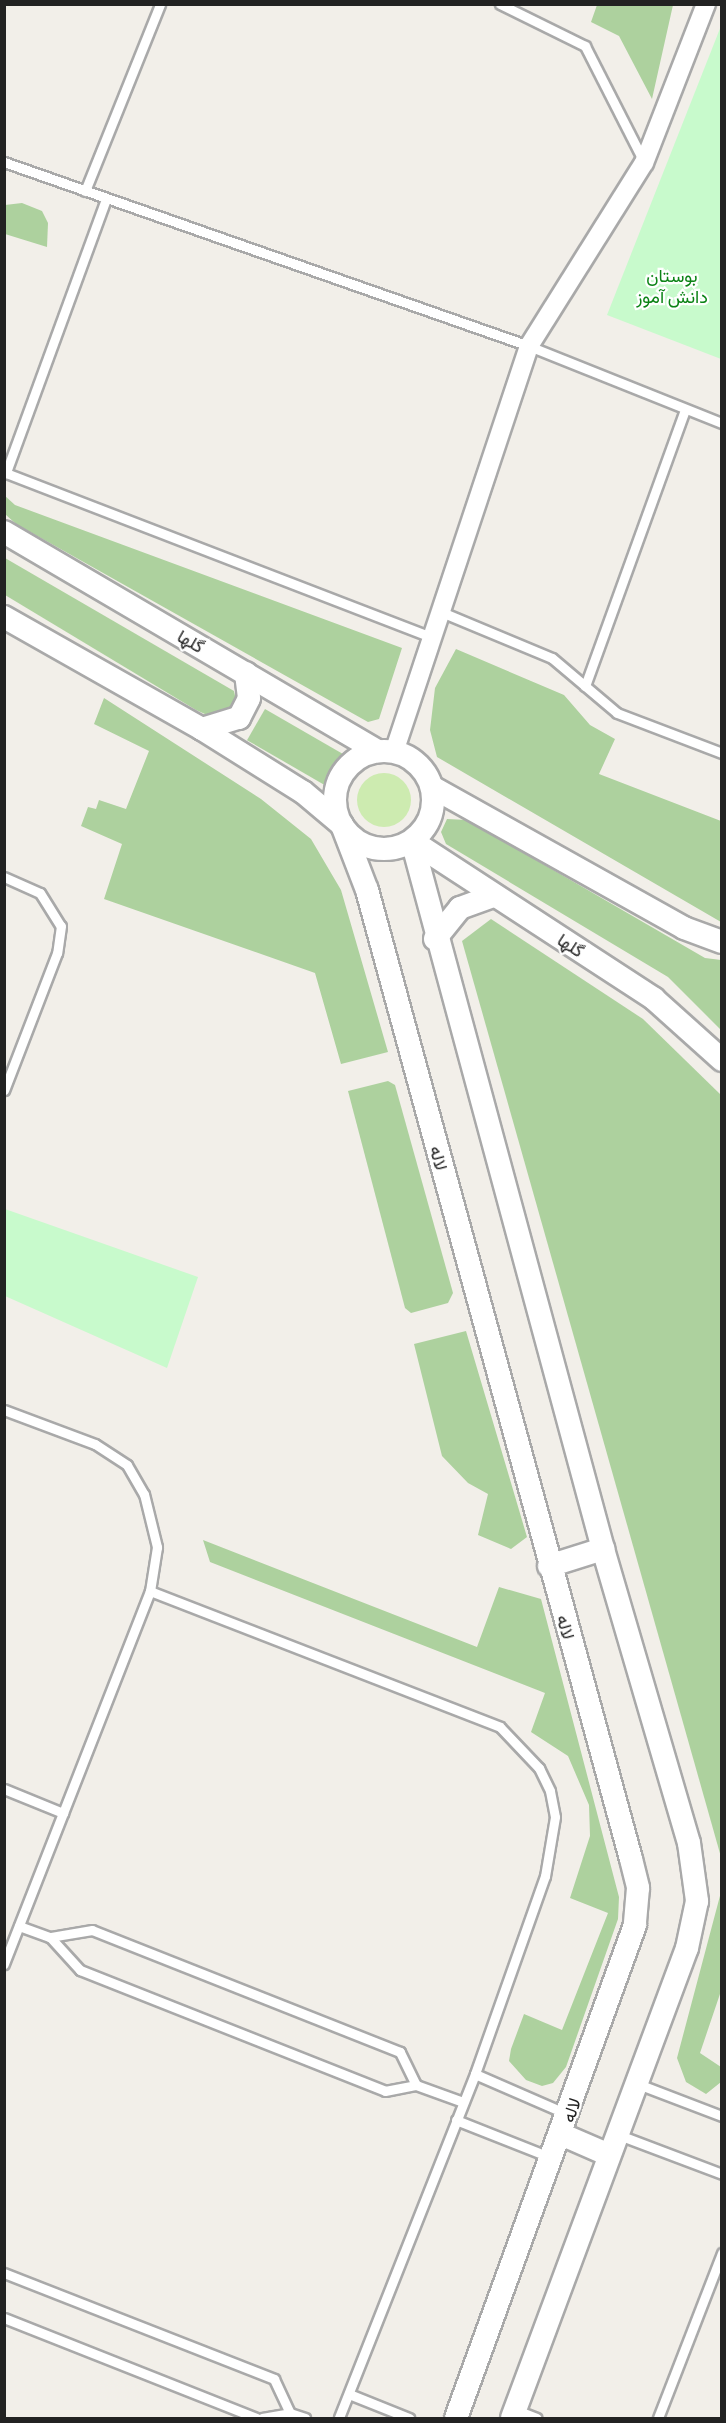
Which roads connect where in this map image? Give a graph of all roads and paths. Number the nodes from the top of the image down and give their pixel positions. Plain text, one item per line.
1 (160, 4) edge
2 (500, 4) edge
3 (706, 4) edge
4 (4, 162) edge
5 (645, 163) junction
6 (85, 191) junction
7 (106, 199) junction
8 (529, 346) junction
9 (685, 409) junction
10 (722, 423) edge
11 (4, 532) edge
12 (439, 611) junction
13 (4, 617) edge
14 (432, 637) junction
15 (246, 673) junction
16 (585, 686) junction
17 (202, 729) junction
18 (386, 752) junction
19 (722, 753) edge
20 (432, 787) junction
21 (342, 825) junction
22 (412, 841) junction
23 (4, 877) edge
24 (495, 895) junction
25 (435, 939) junction
26 (722, 942) edge
27 (722, 1060) edge
28 (4, 1090) edge
29 (4, 1410) edge
30 (603, 1548) junction
31 (549, 1566) junction
32 (150, 1591) junction
33 (4, 1789) edge
34 (63, 1813) junction
35 (19, 1926) junction
36 (50, 1937) junction
37 (4, 1964) edge
38 (474, 2074) junction
39 (638, 2084) junction
40 (416, 2085) junction
41 (464, 2102) junction
42 (722, 2116) edge
43 (456, 2120) junction
44 (566, 2125) junction
45 (614, 2145) junction
46 (554, 2158) junction
47 (722, 2174) edge
48 (722, 2253) edge
49 (4, 2273) edge
50 (4, 2318) edge
51 (349, 2394) junction
52 (290, 2413) junction
53 (514, 2414) edge
54 (257, 2418) edge
55 (262, 2418) edge
56 (305, 2418) edge
57 (339, 2418) edge
58 (409, 2418) edge
59 (456, 2418) edge
60 (537, 2418) edge
61 (658, 2418) edge

1 - 6 lane
2 - 5 lane
3 - 5 street
4 - 6 lane
5 - 8 street
6 - 7 lane
7 - 8 lane
7 - 14 lane
8 - 9 lane
8 - 12 street
9 - 10 lane
9 - 16 lane
11 - 15 street, گلها
12 - 14 street
12 - 16 lane
13 - 17 street
14 - 18 street
15 - 17 street
15 - 18 street, گلها
16 - 19 lane
17 - 21 street
18 - 20 street
18 - 21 street
20 - 22 street
20 - 26 street
21 - 22 street
21 - 31 street, لاله
22 - 24 street, گلها
22 - 25 street
23 - 28 lane
24 - 25 street
24 - 27 street, گلها
25 - 30 street
29 - 32 lane
30 - 31 street
30 - 39 street
31 - 44 street, لاله
32 - 34 lane
32 - 38 lane
33 - 34 lane
34 - 35 lane
35 - 36 lane
35 - 37 lane
36 - 40 lane
36 - 40 lane
38 - 41 lane
38 - 44 lane
39 - 42 lane
39 - 45 street
40 - 41 lane
41 - 43 lane
43 - 46 lane
43 - 51 lane
44 - 45 street
44 - 46 street, لاله
45 - 47 lane
45 - 53 street
46 - 59 street, لاله
48 - 61 lane
49 - 52 lane
50 - 54 lane
51 - 57 lane
51 - 58 lane
52 - 55 lane
52 - 56 lane
53 - 60 lane

